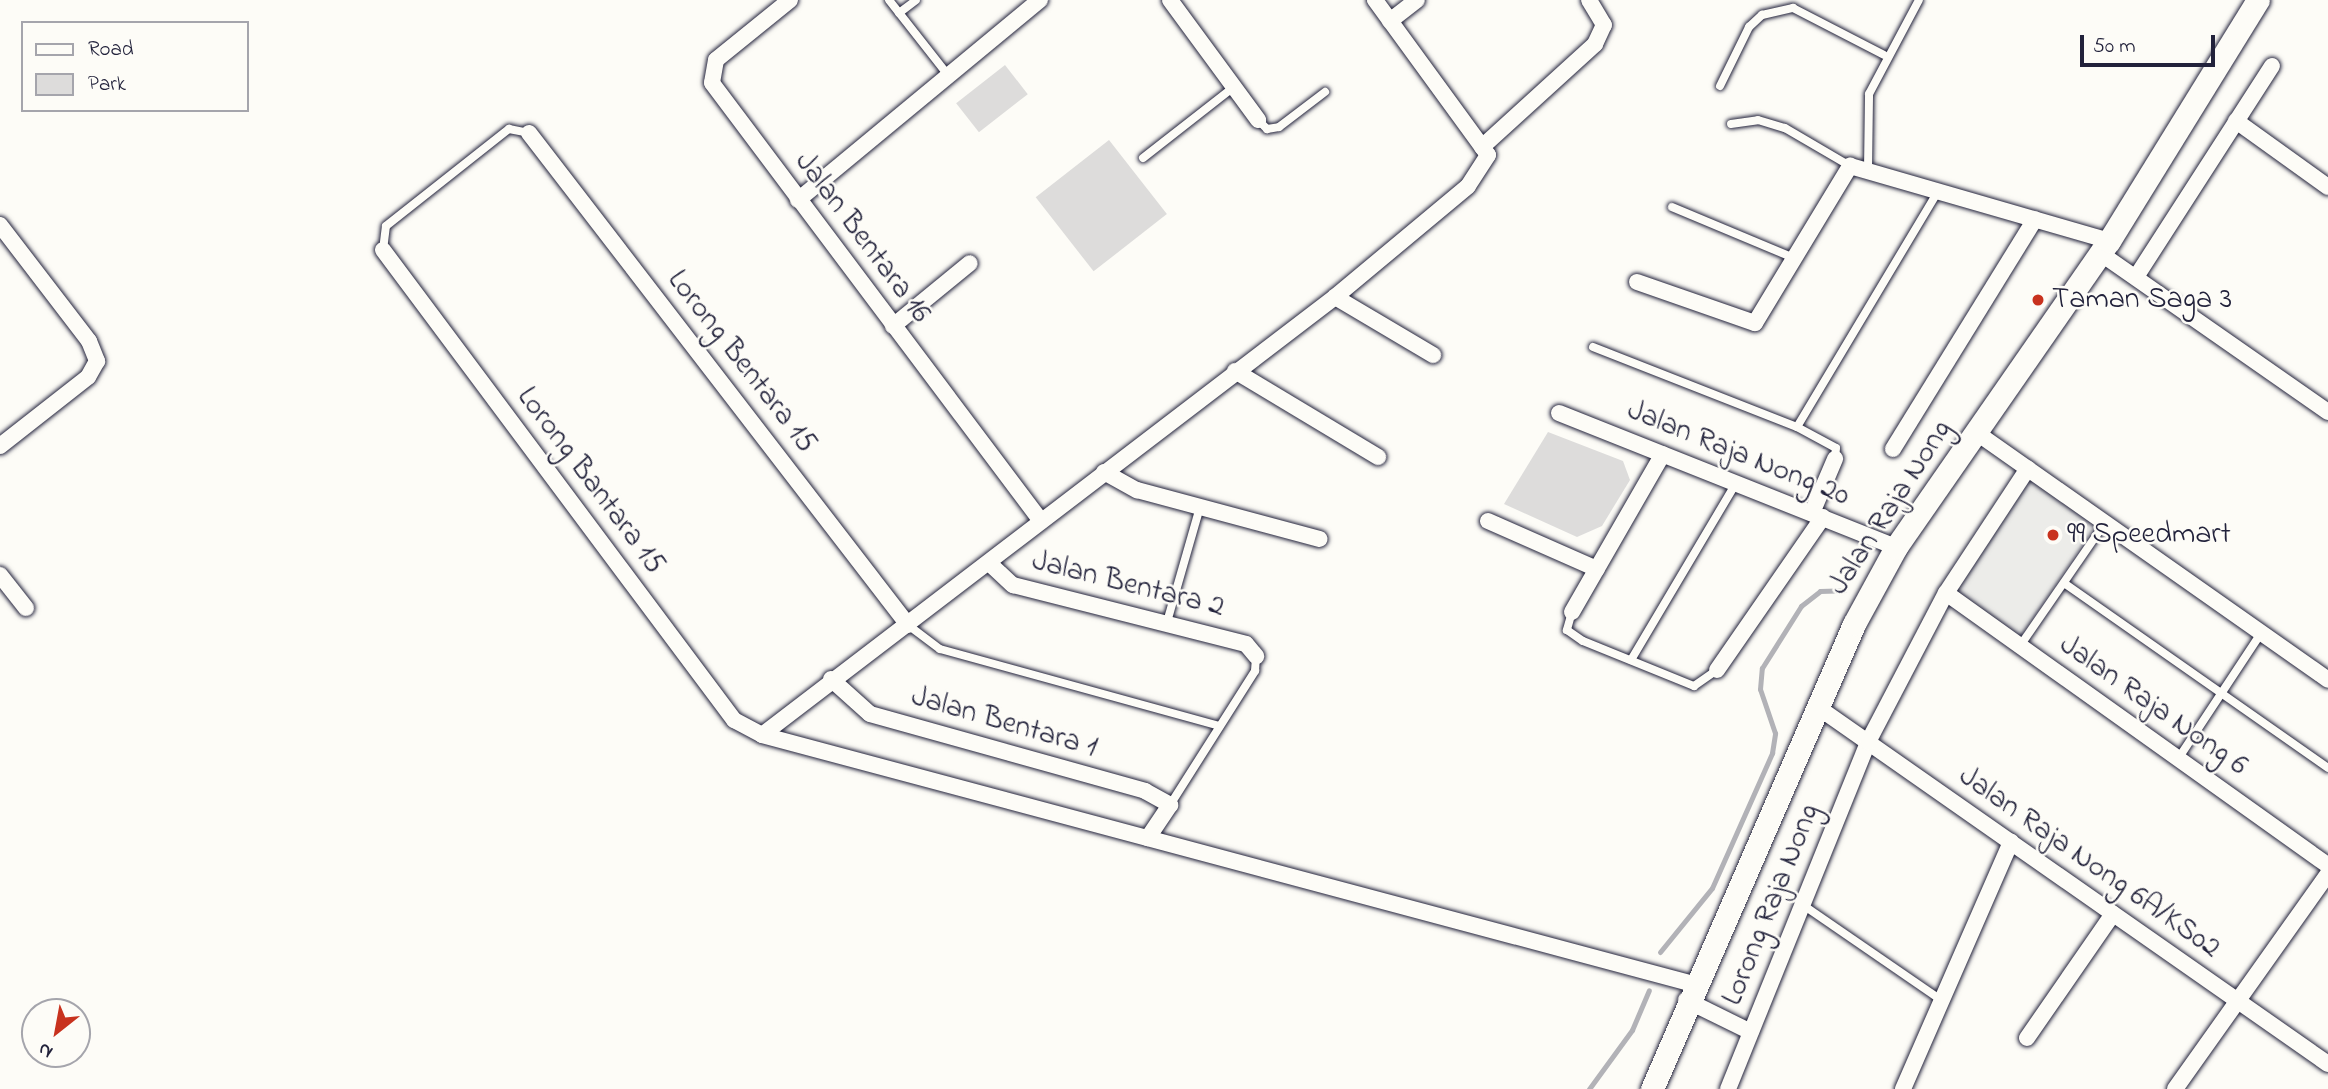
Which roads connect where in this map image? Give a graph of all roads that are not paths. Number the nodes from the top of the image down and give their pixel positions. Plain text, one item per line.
1 (790, 0) edge
2 (889, 0) edge
3 (916, 0) edge
4 (1040, 0) edge
5 (1170, 0) edge
6 (1375, 0) edge
7 (1417, 0) edge
8 (1589, 0) edge
9 (1919, 0) edge
10 (2258, 0) edge
11 (899, 13) junction
12 (1390, 21) junction
13 (1884, 55) junction
14 (2272, 65) dead end
15 (948, 75) junction
16 (1720, 86) dead end
17 (1234, 87) junction
18 (1325, 92) dead end
19 (1258, 120) joint
20 (2236, 121) junction
21 (1731, 124) dead end
22 (528, 133) joint
23 (1485, 151) junction
24 (1143, 158) dead end
25 (1850, 166) junction
26 (1868, 169) junction
27 (2328, 187) edge
28 (1938, 191) junction
29 (798, 200) junction
30 (1672, 207) dead end
31 (2035, 219) junction
32 (0, 225) edge
33 (2104, 247) junction
34 (383, 250) joint
35 (1794, 258) junction
36 (970, 263) dead end
37 (2136, 277) junction
38 (1637, 282) dead end
39 (1335, 297) junction
40 (893, 326) junction
41 (1593, 347) dead end
42 (1433, 355) dead end
43 (1235, 371) junction
44 (2328, 412) edge
45 (1559, 413) dead end
46 (1797, 427) junction
47 (1977, 433) junction
48 (0, 446) edge
49 (1893, 449) dead end
50 (1663, 454) junction
51 (1378, 457) dead end
52 (1835, 459) joint
53 (2028, 468) junction
54 (1104, 472) junction
55 (1736, 483) junction
56 (1200, 507) junction
57 (1817, 515) junction
58 (1041, 521) junction
59 (1488, 521) dead end
60 (2105, 523) junction
61 (1320, 539) dead end
62 (1896, 547) junction
63 (989, 563) junction
64 (1597, 569) junction
65 (0, 575) edge
66 (2064, 583) junction
67 (1946, 593) junction
68 (26, 608) dead end
69 (1572, 612) joint
70 (1167, 622) junction
71 (908, 625) junction
72 (2261, 633) junction
73 (2020, 646) junction
74 (1256, 656) joint
75 (1631, 660) junction
76 (1717, 670) joint
77 (831, 679) junction
78 (2328, 680) edge
79 (2222, 692) junction
80 (1819, 708) junction
81 (1220, 726) junction
82 (762, 735) junction
83 (1868, 742) junction
84 (2178, 758) junction
85 (2328, 768) edge
86 (1170, 804) junction
87 (1148, 838) junction
88 (2011, 842) junction
89 (2328, 865) edge
90 (2328, 874) edge
91 (1803, 905) junction
92 (2113, 914) junction
93 (1690, 992) junction
94 (1941, 1000) junction
95 (2238, 1001) junction
96 (1751, 1032) junction
97 (2027, 1038) dead end
98 (2328, 1064) edge
99 (1652, 1089) edge
100 (1728, 1089) edge
101 (1903, 1089) edge
102 (2175, 1089) edge

1 - 29 street, Jalan Bentara 16
2 - 11 lane
3 - 11 lane
4 - 15 street
5 - 17 street
6 - 12 street
7 - 12 street
8 - 23 street
9 - 13 lane
10 - 33 main road, Jalan Raja Nong
11 - 15 lane
12 - 23 street
13 - 16 lane
13 - 26 lane
14 - 20 street
15 - 29 street
17 - 19 street
17 - 24 lane
18 - 19 lane
20 - 27 street
20 - 37 street
21 - 25 lane
22 - 34 lane
22 - 71 street, Lorong Bentara 15
23 - 39 street
25 - 26 street
25 - 35 street
26 - 28 street
28 - 31 street
28 - 46 lane
29 - 40 street, Jalan Bentara 16
30 - 35 lane
31 - 33 street
31 - 49 street
32 - 48 street
33 - 37 street
33 - 47 main road, Jalan Raja Nong
34 - 82 street, Lorong Bantara 15
35 - 38 street
36 - 40 street
37 - 44 street
39 - 42 street
39 - 43 street
40 - 58 street, Jalan Bentara 16
41 - 46 lane
43 - 51 street
43 - 54 street
45 - 50 street, Jalan Raja Nong 20
46 - 52 lane
47 - 53 street
47 - 62 main road, Jalan Raja Nong
50 - 55 street, Jalan Raja Nong 20
50 - 64 street
52 - 57 street
53 - 60 street
53 - 67 street, Lorong Raja Nong
54 - 56 street
54 - 58 street
55 - 57 street, Jalan Raja Nong 20
55 - 75 lane
56 - 61 street
56 - 70 lane
57 - 62 street, Jalan Raja Nong 20
57 - 76 street
58 - 63 street
59 - 64 street
60 - 66 lane
60 - 72 street
62 - 80 main road, Jalan Raja Nong
63 - 70 street, Jalan Bentara 2
63 - 71 street
64 - 69 street
65 - 68 street
66 - 73 lane
66 - 79 lane
67 - 73 street, Jalan Raja Nong 6
67 - 83 street, Lorong Raja Nong
69 - 75 lane
70 - 74 street, Jalan Bentara 2
71 - 77 street
71 - 81 lane
72 - 78 street
72 - 79 lane
73 - 84 street, Jalan Raja Nong 6
74 - 81 lane
75 - 76 lane
77 - 82 street
77 - 86 street, Jalan Bentara 1
79 - 84 lane
79 - 85 lane
80 - 83 street, Jalan Raja Nong 6A/KS02
80 - 93 main road, Jalan Raja Nong
81 - 86 lane
82 - 87 street, Lorong Bantara 15
83 - 88 street, Jalan Raja Nong 6A/KS02
83 - 91 street, Lorong Raja Nong
84 - 89 street, Jalan Raja Nong 6
86 - 87 street
87 - 93 street, Lorong Bantara 15
88 - 92 street, Jalan Raja Nong 6A/KS02
88 - 94 street
90 - 95 street
91 - 94 lane
91 - 96 street, Lorong Raja Nong
92 - 95 street, Jalan Raja Nong 6A/KS02
92 - 97 street
93 - 96 street, Lorong Bantara 15
93 - 99 main road, Jalan Raja Nong
94 - 101 street
95 - 98 street, Jalan Raja Nong 6A/KS02
95 - 102 street
96 - 100 street, Lorong Raja Nong

